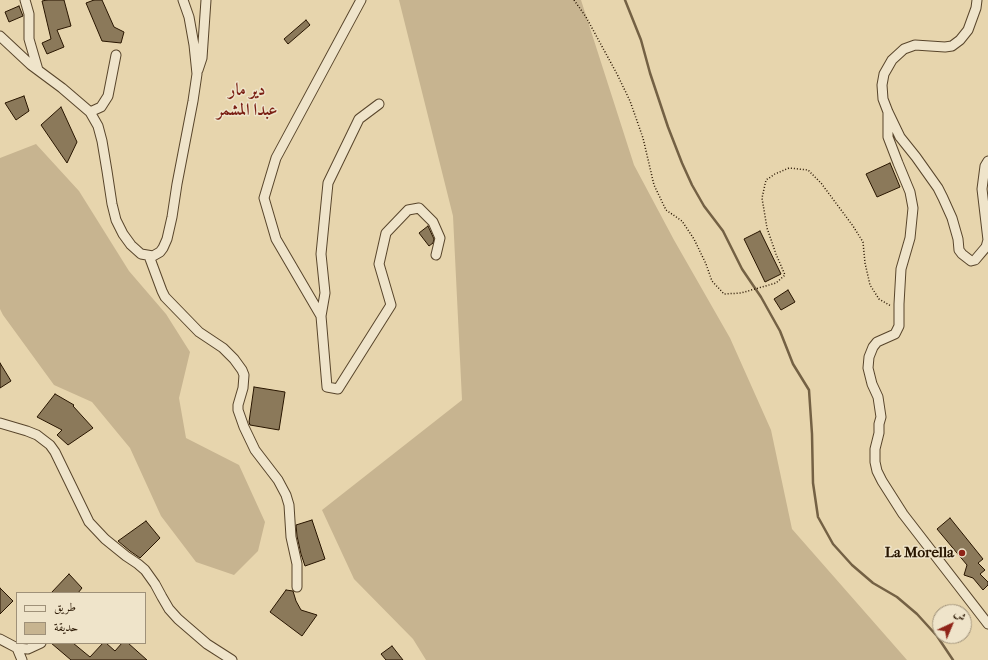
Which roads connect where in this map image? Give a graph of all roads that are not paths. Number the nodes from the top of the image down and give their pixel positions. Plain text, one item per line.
1 (25, 0) edge
2 (183, 0) edge
3 (206, 0) edge
4 (361, 0) edge
5 (977, 0) edge
6 (0, 36) edge
7 (116, 55) dead end
8 (38, 70) junction
9 (196, 74) junction
10 (379, 104) dead end
11 (90, 112) junction
12 (888, 112) junction
13 (988, 161) edge
14 (149, 256) junction
15 (436, 256) dead end
16 (321, 316) junction
17 (0, 423) edge
18 (297, 587) dead end
19 (988, 624) edge
20 (0, 639) edge
21 (39, 644) edge
22 (17, 648) junction
23 (22, 660) edge
24 (232, 660) edge

1 - 8 street
2 - 9 street
3 - 9 street
4 - 16 street
5 - 12 street
6 - 8 street
7 - 11 street
8 - 11 street
9 - 14 street
10 - 16 street
11 - 14 street
12 - 13 street
12 - 19 street
14 - 18 street
15 - 16 street
17 - 24 street
20 - 22 street
21 - 22 street
22 - 23 street

